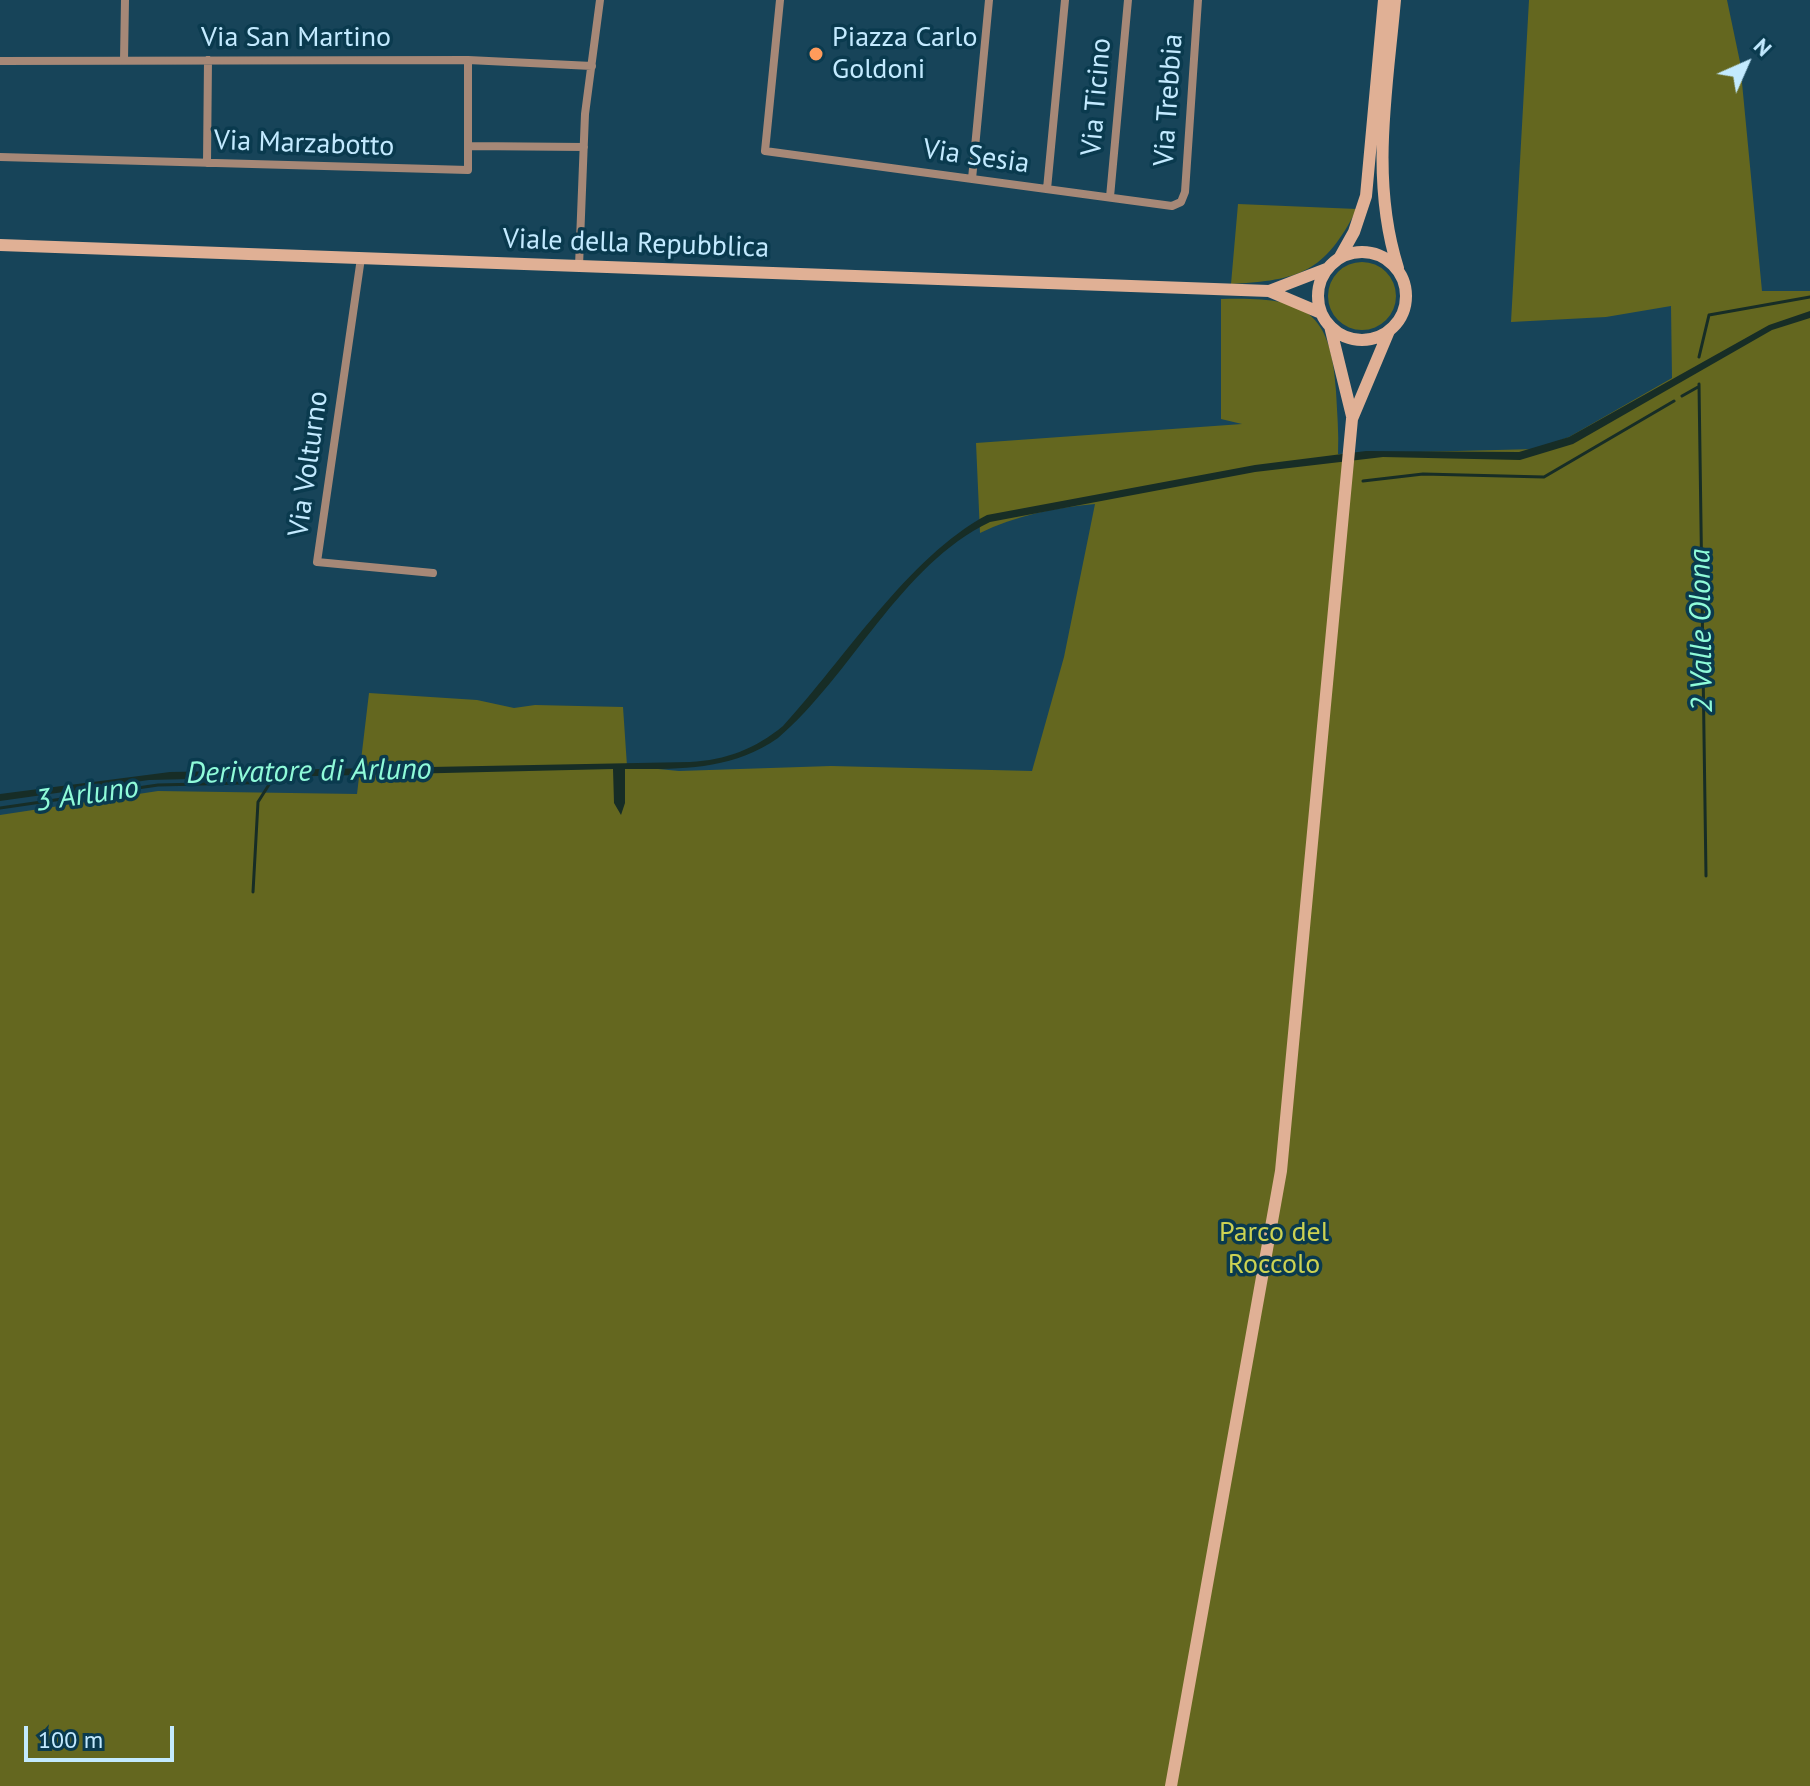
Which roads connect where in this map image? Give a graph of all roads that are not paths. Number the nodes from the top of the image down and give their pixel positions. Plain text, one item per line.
1 (125, 0) edge
2 (600, 0) edge
3 (780, 0) edge
4 (989, 0) edge
5 (1065, 0) edge
6 (1128, 0) edge
7 (1198, 0) edge
8 (1384, 0) edge
9 (1395, 0) edge
10 (124, 60) junction
11 (208, 60) junction
12 (468, 60) junction
13 (0, 61) edge
14 (592, 66) junction
15 (468, 146) junction
16 (584, 147) junction
17 (0, 157) edge
18 (207, 163) junction
19 (972, 179) junction
20 (1047, 189) junction
21 (1110, 197) junction
22 (1181, 202) joint
23 (0, 245) edge
24 (1340, 257) junction
25 (361, 258) junction
26 (579, 266) junction
27 (1327, 269) junction
28 (1399, 271) junction
29 (1269, 291) junction
30 (1321, 313) junction
31 (1330, 326) junction
32 (1389, 331) junction
33 (1352, 419) junction
34 (433, 573) dead end
35 (1171, 1786) edge

1 - 10 street
2 - 14 street
3 - 19 street, Via Sesia
4 - 19 street
5 - 20 street
6 - 21 street, Via Ticino
7 - 22 street, Via Trebbia
8 - 24 main road
9 - 28 main road
10 - 11 street, Via San Martino
10 - 13 street, Via San Martino
11 - 12 street, Via San Martino
11 - 18 street
12 - 14 street, Via San Martino
12 - 15 street
14 - 16 street
15 - 16 street
15 - 18 street, Via Marzabotto
16 - 26 street
17 - 18 street, Via Marzabotto
19 - 20 street, Via Sesia
20 - 21 street, Via Sesia
21 - 22 street, Via Sesia
23 - 25 main road, Viale della Repubblica
24 - 27 main road
24 - 28 main road
25 - 26 main road, Viale della Repubblica
25 - 34 street, Via Volturno
26 - 29 main road, Viale della Repubblica
27 - 29 main road
27 - 30 main road
28 - 32 main road
29 - 30 main road
30 - 31 main road
31 - 32 main road
31 - 33 main road
32 - 33 main road
33 - 35 main road

